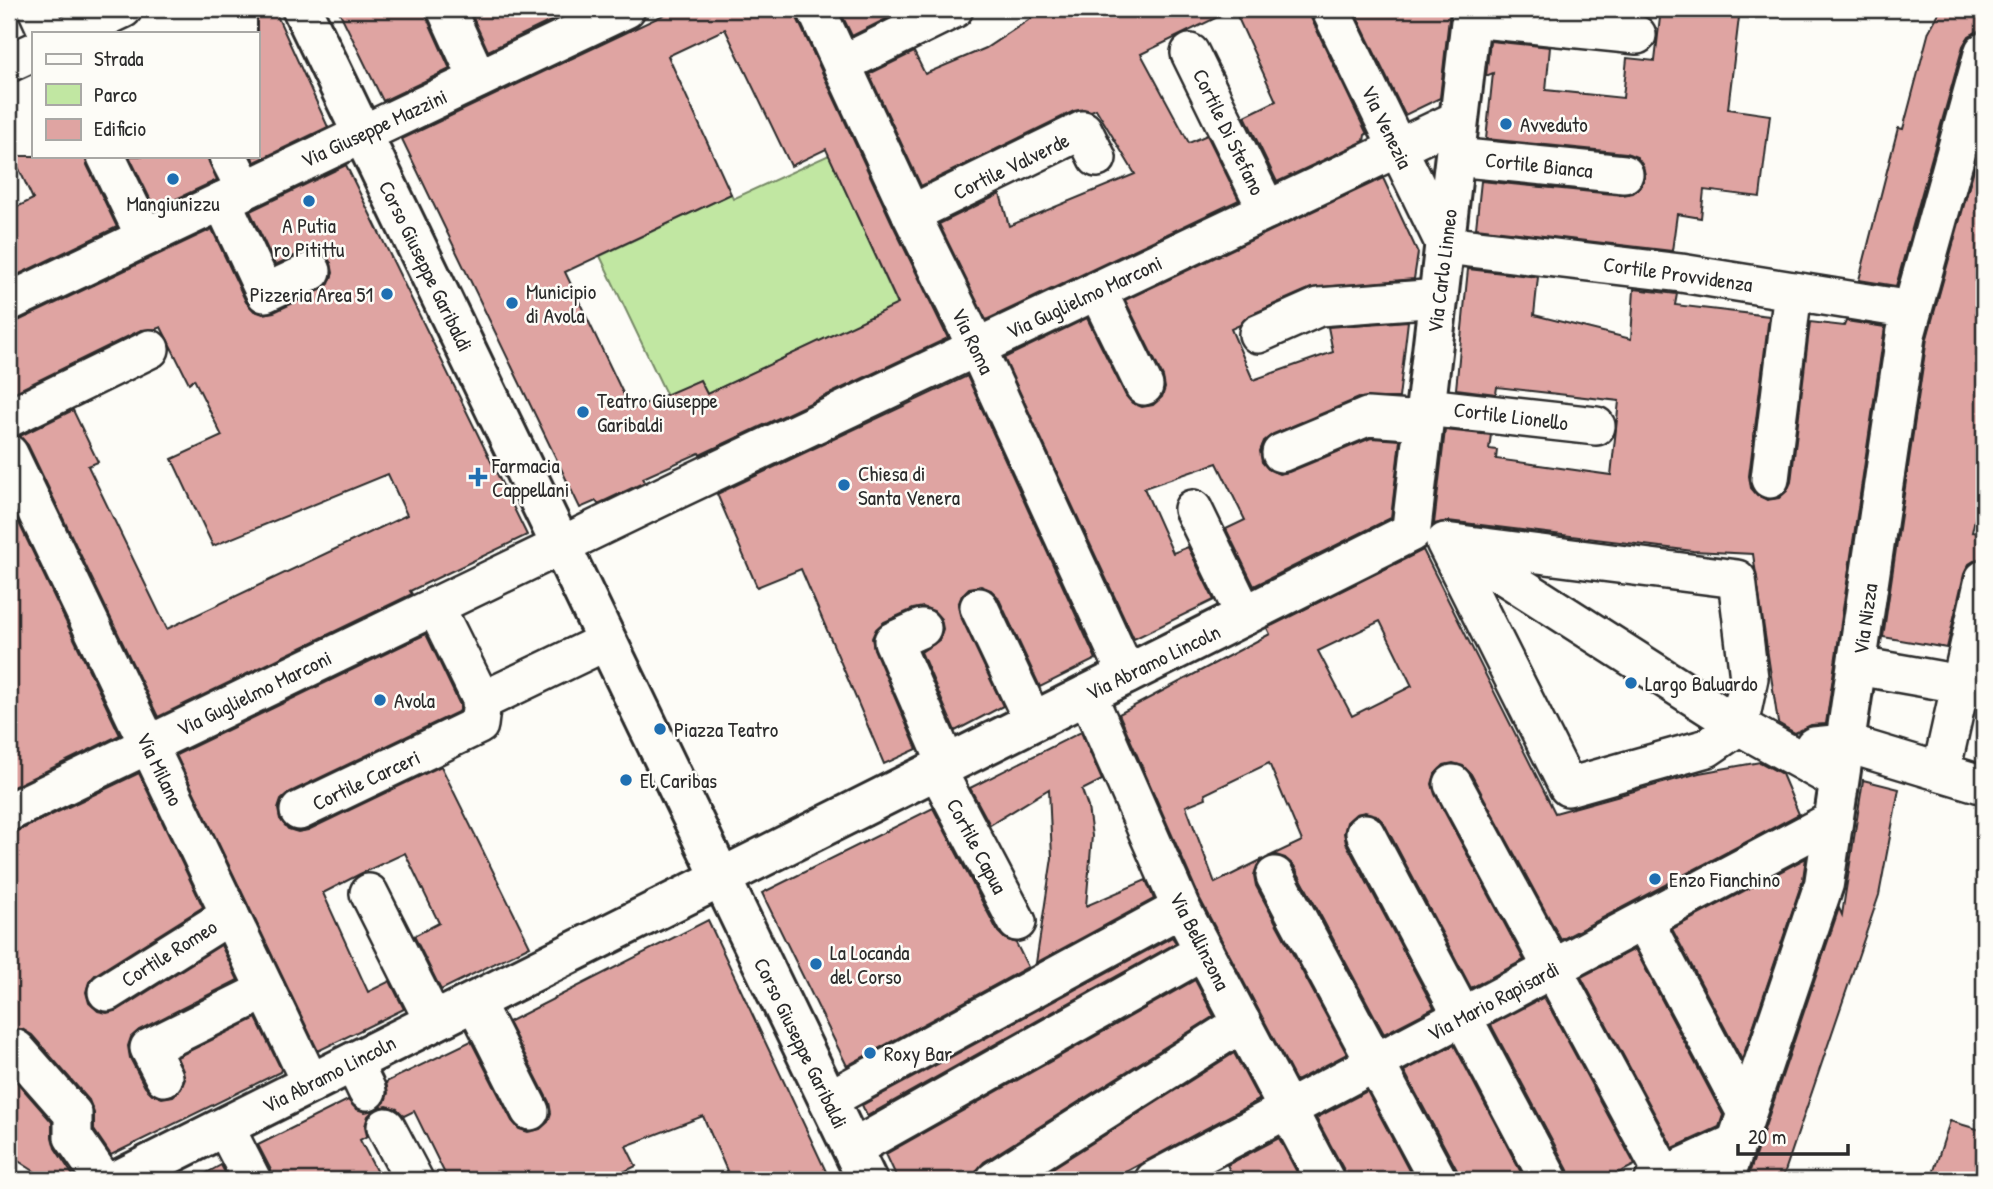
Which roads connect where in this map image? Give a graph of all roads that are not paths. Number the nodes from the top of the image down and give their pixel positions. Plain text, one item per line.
1 (37, 9) edge
2 (123, 9) edge
3 (302, 9) edge
4 (446, 9) edge
5 (626, 9) edge
6 (816, 9) edge
7 (954, 9) edge
8 (1330, 9) edge
9 (1472, 13) edge
10 (576, 19) edge
11 (48, 32) edge
12 (74, 32) edge
13 (1637, 35) dead end
14 (32, 52) edge
15 (1984, 52) edge
16 (1190, 53) dead end
17 (9, 63) edge
18 (842, 64) junction
19 (478, 79) junction
20 (1459, 119) junction
21 (362, 134) junction
22 (1397, 149) junction
23 (1455, 157) junction
24 (107, 158) edge
25 (228, 158) edge
26 (1097, 158) dead end
27 (1623, 174) dead end
28 (233, 195) junction
29 (1267, 210) junction
30 (911, 214) junction
31 (145, 237) junction
32 (1445, 245) junction
33 (312, 271) dead end
34 (1097, 290) junction
35 (1793, 291) junction
36 (1439, 298) junction
37 (9, 302) edge
38 (1911, 310) junction
39 (1258, 334) dead end
40 (977, 348) junction
41 (150, 349) dead end
42 (1144, 386) dead end
43 (1425, 414) junction
44 (9, 418) edge
45 (1596, 426) dead end
46 (1281, 453) dead end
47 (9, 454) edge
48 (1770, 479) dead end
49 (1193, 509) dead end
50 (556, 534) junction
51 (1428, 537) junction
52 (1984, 579) edge
53 (979, 607) dead end
54 (430, 608) junction
55 (1245, 616) junction
56 (922, 628) dead end
57 (607, 641) junction
58 (1858, 666) junction
59 (1126, 675) junction
60 (1972, 687) edge
61 (1087, 694) junction
62 (482, 701) junction
63 (1033, 721) junction
64 (1739, 726) junction
65 (1845, 743) junction
66 (148, 744) junction
67 (1779, 748) junction
68 (942, 767) junction
69 (1941, 772) junction
70 (1839, 781) junction
71 (1453, 783) dead end
72 (1984, 785) edge
73 (299, 811) dead end
74 (9, 812) edge
75 (1832, 821) junction
76 (1365, 833) dead end
77 (1275, 876) dead end
78 (728, 892) junction
79 (369, 893) dead end
80 (1181, 908) junction
81 (230, 915) junction
82 (1644, 921) junction
83 (1017, 922) dead end
84 (1204, 951) junction
85 (1552, 970) junction
86 (266, 990) junction
87 (107, 992) dead end
88 (475, 1002) junction
89 (1463, 1017) junction
90 (434, 1022) junction
91 (1242, 1023) junction
92 (16, 1049) dead end
93 (1375, 1063) junction
94 (164, 1077) dead end
95 (311, 1084) junction
96 (828, 1100) junction
97 (1288, 1109) junction
98 (530, 1111) dead end
99 (225, 1127) junction
100 (386, 1127) dead end
101 (1741, 1127) junction
102 (860, 1165) edge
103 (1206, 1168) edge
104 (1659, 1178) edge
105 (103, 1180) edge
106 (118, 1180) edge
107 (252, 1180) edge
108 (414, 1180) edge
109 (995, 1180) edge
110 (1154, 1180) edge
111 (1325, 1180) edge
112 (1438, 1180) edge
113 (1549, 1180) edge
114 (1724, 1180) edge

1 - 11 street
2 - 12 street
3 - 21 street, Corso Giuseppe Garibaldi
4 - 19 street
5 - 10 street, Via Giuseppe Mazzini
6 - 18 street, Via Roma
7 - 18 street
8 - 22 street, Via Venezia
9 - 13 street
9 - 20 street, Via Carlo Linneo
10 - 19 street, Via Giuseppe Mazzini
14 - 17 street
15 - 38 street, Via Nizza
16 - 29 street, Cortile Di Stefano
18 - 30 street, Via Roma
19 - 21 street, Via Giuseppe Mazzini
20 - 22 street, Via Guglielmo Marconi
20 - 23 street, Via Carlo Linneo
21 - 28 street, Via Giuseppe Mazzini
21 - 50 street, Corso Giuseppe Garibaldi
22 - 29 street, Via Guglielmo Marconi
22 - 32 street, Via Venezia
23 - 27 street, Cortile Bianca
23 - 32 street, Via Carlo Linneo
24 - 31 street
25 - 28 street
26 - 30 street, Cortile Valverde
28 - 31 street, Via Giuseppe Mazzini
28 - 33 street
29 - 34 street, Via Guglielmo Marconi
30 - 40 street, Via Roma
31 - 37 street, Via Giuseppe Mazzini
32 - 35 street, Cortile Provvidenza
32 - 36 street, Via Carlo Linneo
34 - 40 street, Via Guglielmo Marconi
34 - 42 street
35 - 38 street, Cortile Provvidenza
35 - 48 street
36 - 39 street
36 - 43 street, Via Carlo Linneo
38 - 58 street, Via Nizza
40 - 50 street, Via Guglielmo Marconi
40 - 59 street, Via Roma
41 - 44 street
43 - 45 street, Cortile Lionello
43 - 46 street, Cortile Lionello
43 - 51 street, Via Carlo Linneo
47 - 66 street, Via Milano
49 - 55 street
50 - 54 street, Via Guglielmo Marconi
50 - 57 street, Corso Giuseppe Garibaldi
51 - 55 street, Via Abramo Lincoln
51 - 64 street
51 - 64 street
51 - 64 street
52 - 60 street
53 - 63 street
54 - 62 street
54 - 66 street, Via Guglielmo Marconi
55 - 59 street, Via Abramo Lincoln
56 - 68 street, Cortile Capua
57 - 62 street
57 - 78 street, Corso Giuseppe Garibaldi
58 - 60 street
58 - 65 street, Via Nizza
59 - 61 street, Via Abramo Lincoln
60 - 69 street
61 - 63 street, Via Abramo Lincoln
61 - 80 street, Via Bellinzona
62 - 73 street, Cortile Carceri
63 - 68 street, Via Abramo Lincoln
64 - 67 street
65 - 67 street
65 - 69 street
65 - 70 street, Via Nizza
66 - 74 street, Via Guglielmo Marconi
66 - 81 street, Via Milano
67 - 70 street
68 - 78 street, Via Abramo Lincoln
68 - 83 street, Cortile Capua
69 - 72 street
70 - 75 street, Via Nizza
71 - 85 street
75 - 82 street, Via Mario Rapisardi
75 - 101 street, Via Nizza
76 - 89 street
77 - 93 street
78 - 88 street, Via Abramo Lincoln
78 - 96 street, Corso Giuseppe Garibaldi
79 - 90 street
80 - 84 street, Via Bellinzona
80 - 96 street
81 - 86 street, Via Milano
81 - 87 street, Cortile Romeo
82 - 85 street, Via Mario Rapisardi
82 - 101 street
84 - 91 street, Via Bellinzona
84 - 102 street
85 - 89 street, Via Mario Rapisardi
85 - 104 street
86 - 94 street
86 - 95 street, Via Milano
88 - 90 street, Via Abramo Lincoln
88 - 98 street
89 - 93 street, Via Mario Rapisardi
89 - 113 street
90 - 95 street, Via Abramo Lincoln
91 - 97 street, Via Bellinzona
91 - 109 street
92 - 105 street
93 - 97 street, Via Mario Rapisardi
93 - 112 street
95 - 99 street, Via Abramo Lincoln
96 - 102 street, Corso Giuseppe Garibaldi
97 - 103 street, Via Mario Rapisardi
97 - 111 street, Via Bellinzona
99 - 106 street, Via Abramo Lincoln
99 - 107 street
100 - 108 street
101 - 104 street
101 - 114 street, Via Nizza
103 - 110 street, Via Mario Rapisardi

